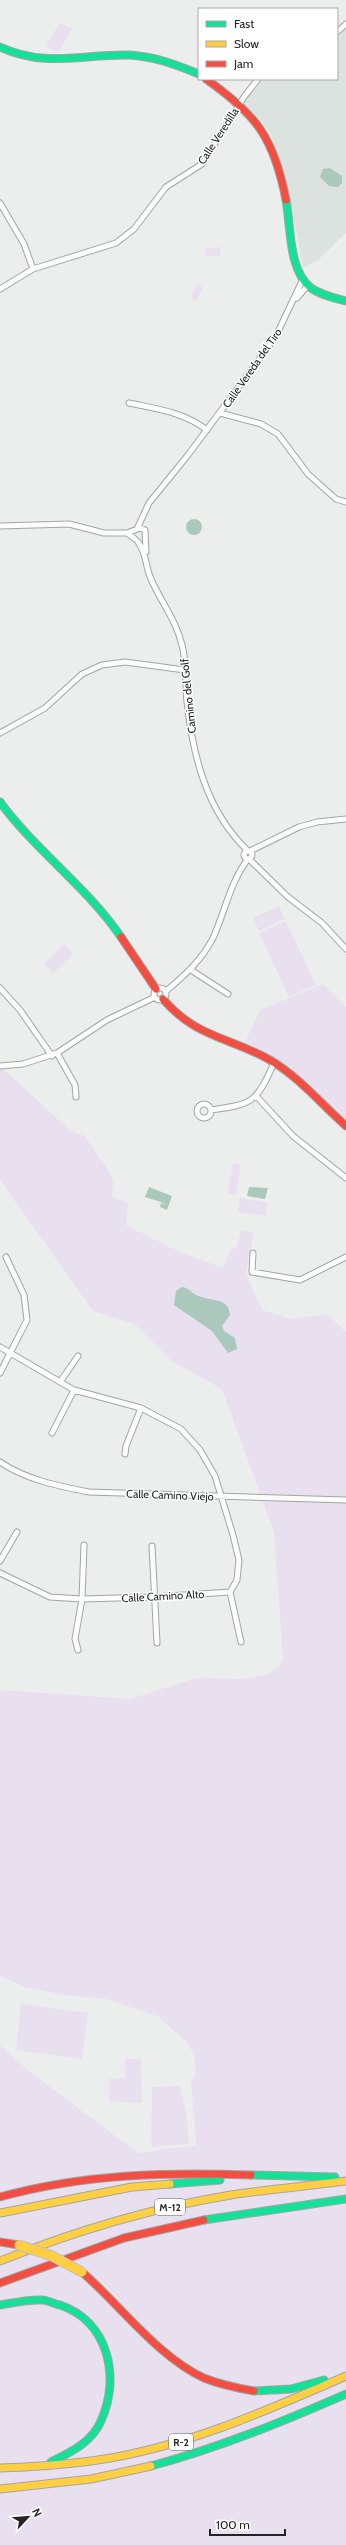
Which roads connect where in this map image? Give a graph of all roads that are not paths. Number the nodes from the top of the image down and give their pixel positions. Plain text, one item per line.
1 (346, 24) edge
2 (338, 31) edge
3 (0, 47) edge
4 (198, 74) edge
5 (207, 80) edge
6 (257, 80) edge
7 (239, 105) junction
8 (0, 203) edge
9 (33, 269) junction
10 (305, 282) junction
11 (0, 289) edge
12 (294, 302) junction
13 (346, 302) edge
14 (128, 403) dead end
15 (220, 413) junction
16 (207, 430) junction
17 (346, 502) edge
18 (143, 517) junction
19 (0, 526) edge
20 (137, 529) junction
21 (145, 530) junction
22 (127, 533) junction
23 (145, 539) junction
24 (137, 541) junction
25 (146, 559) junction
26 (185, 670) junction
27 (0, 733) edge
28 (0, 802) edge
29 (346, 819) edge
30 (249, 855) junction
31 (346, 949) edge
32 (191, 970) junction
33 (0, 988) edge
34 (160, 994) junction
35 (228, 994) dead end
36 (57, 1053) junction
37 (52, 1056) junction
38 (274, 1063) junction
39 (0, 1066) edge
40 (76, 1097) dead end
41 (257, 1097) junction
42 (211, 1110) dead end
43 (346, 1126) edge
44 (346, 1178) edge
45 (254, 1253) dead end
46 (6, 1257) dead end
47 (346, 1257) edge
48 (0, 1347) edge
49 (11, 1352) junction
50 (78, 1356) dead end
51 (0, 1373) edge
52 (60, 1382) junction
53 (74, 1390) junction
54 (141, 1408) junction
55 (52, 1433) dead end
56 (126, 1454) dead end
57 (0, 1462) edge
58 (220, 1497) junction
59 (346, 1500) edge
60 (18, 1532) dead end
61 (84, 1545) dead end
62 (152, 1546) dead end
63 (0, 1561) edge
64 (0, 1573) edge
65 (230, 1592) junction
66 (154, 1597) junction
67 (82, 1599) junction
68 (241, 1642) dead end
69 (157, 1643) dead end
70 (78, 1650) dead end
71 (268, 2177) junction
72 (346, 2177) edge
73 (346, 2180) edge
74 (0, 2197) edge
75 (346, 2199) edge
76 (0, 2213) edge
77 (0, 2242) edge
78 (0, 2261) edge
79 (48, 2264) junction
80 (0, 2283) edge
81 (0, 2286) edge
82 (0, 2305) edge
83 (346, 2371) edge
84 (346, 2376) edge
85 (346, 2394) edge
86 (3, 2468) edge
87 (65, 2483) junction
88 (0, 2484) edge
89 (0, 2489) edge

1 - 2 street
3 - 4 main road
5 - 7 main road
6 - 7 street, Calle Veredilla
7 - 9 street, Calle Veredilla
7 - 10 main road
8 - 9 street
9 - 11 street, Calle Veredilla
10 - 12 street, Calle Vereda del Tiro
10 - 12 street, Calle Vereda del Tiro
10 - 13 main road
12 - 15 street, Calle Vereda del Tiro
14 - 16 street
15 - 16 street, Calle Vereda del Tiro
15 - 17 street, Calle Vereda del Tiro
16 - 18 street, Calle Vereda del Tiro
18 - 20 street, Calle Vereda del Tiro
18 - 21 street
19 - 22 street
20 - 21 street
20 - 22 street
20 - 24 street, Camino del Golf
21 - 23 street
22 - 24 street
23 - 24 street
23 - 25 street
24 - 25 street, Camino del Golf
25 - 26 street, Camino del Golf
26 - 27 street
26 - 30 street, Camino del Golf
28 - 34 main road
29 - 30 street
30 - 31 street
30 - 32 street
32 - 34 street
32 - 35 street
33 - 37 street
34 - 36 street
34 - 38 main road
36 - 37 street
36 - 40 street
37 - 39 street
38 - 41 street
38 - 43 main road
41 - 42 street
41 - 44 street
45 - 47 street
46 - 49 street
48 - 49 street
49 - 51 street
49 - 52 street
50 - 52 street
52 - 53 street
53 - 54 street
53 - 55 street
54 - 56 street
54 - 58 street
57 - 58 street, Calle Camino Viejo
58 - 59 street, Calle Camino Viejo
58 - 65 street
60 - 63 street
61 - 67 street
62 - 66 street
64 - 67 street, Calle Camino Alto
65 - 66 street, Calle Camino Alto
65 - 68 street
66 - 67 street, Calle Camino Alto
66 - 69 street
67 - 70 street
71 - 72 main road
71 - 74 main road
71 - 76 main road
73 - 78 main road, M-12
75 - 79 main road, M-12
77 - 83 main road, bridge
79 - 80 main road, M-12
79 - 81 main road
82 - 86 main road
84 - 86 main road, R-2
85 - 87 main road, R-2
87 - 88 main road, R-2
87 - 89 main road

